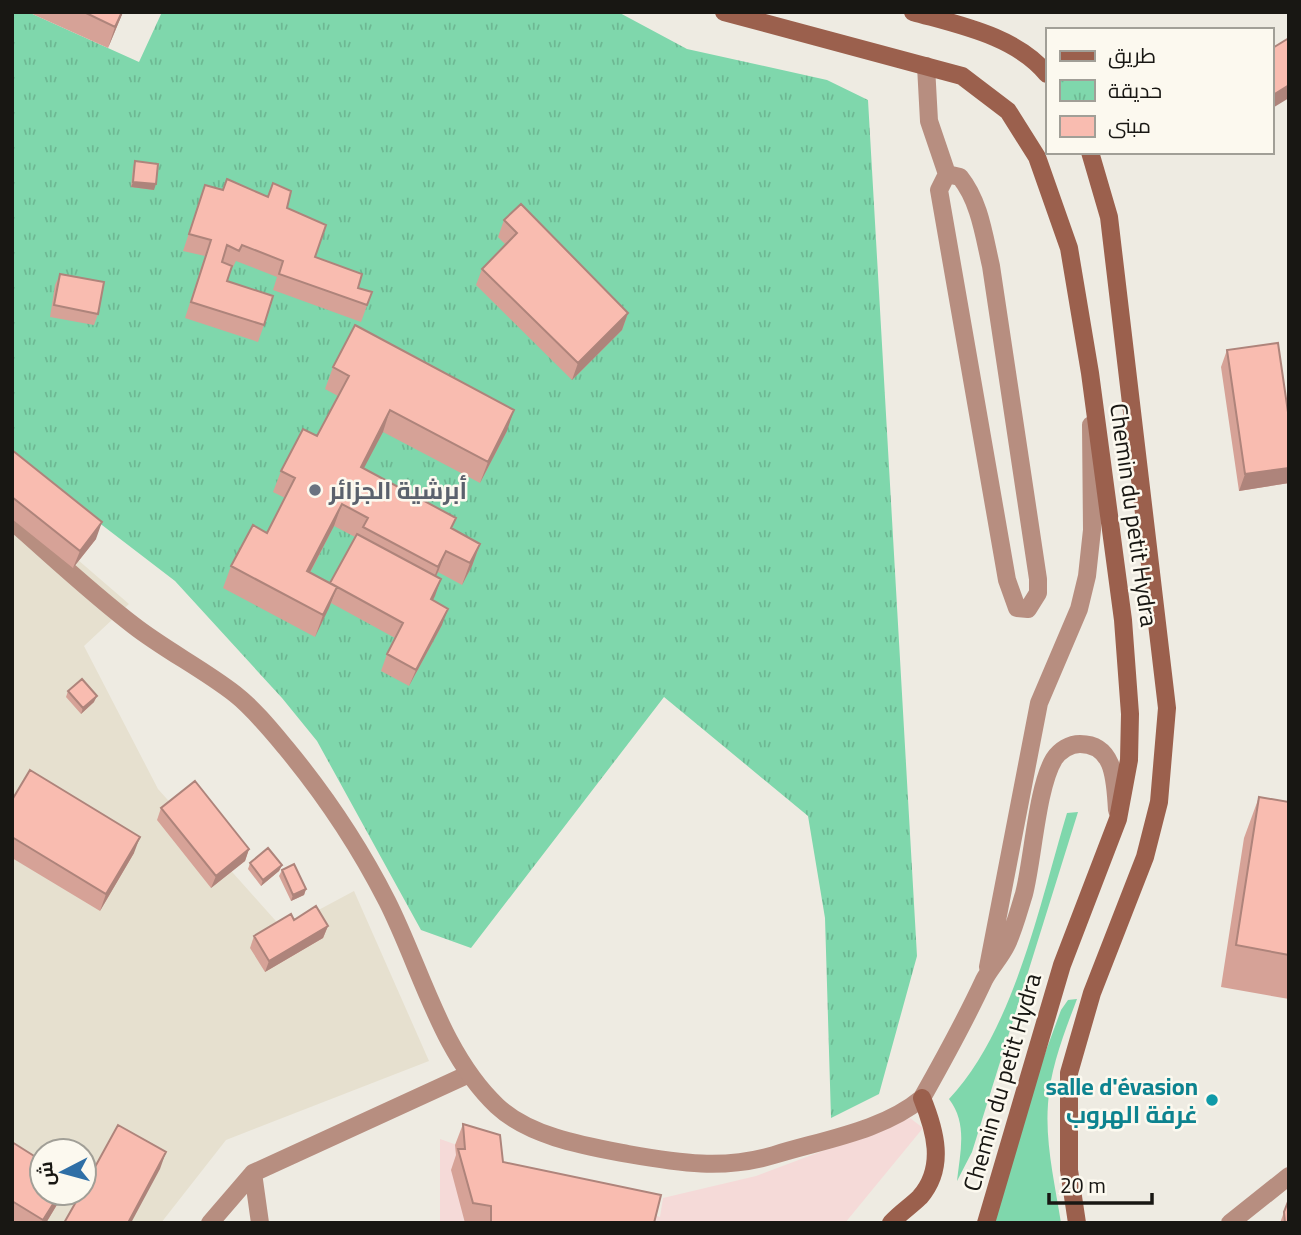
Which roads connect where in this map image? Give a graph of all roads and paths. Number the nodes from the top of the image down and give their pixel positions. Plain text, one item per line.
1 (724, 12) edge
2 (913, 12) edge
3 (926, 66) junction
4 (1046, 74) edge
5 (1091, 154) edge
6 (947, 174) junction
7 (1090, 373) junction
8 (12, 520) edge
9 (1118, 819) junction
10 (986, 977) junction
11 (469, 1074) junction
12 (922, 1098) junction
13 (253, 1173) junction
14 (1289, 1175) edge
15 (210, 1223) edge
16 (260, 1223) edge
17 (891, 1223) edge
18 (986, 1223) edge
19 (1077, 1223) edge
20 (1230, 1223) edge

1 - 3 main road, Chemin du petit Hydra
2 - 4 main road
3 - 6 street
3 - 7 main road, Chemin du petit Hydra
5 - 19 main road, Chemin du petit Hydra
6 - 6 street
7 - 9 main road, Chemin du petit Hydra
7 - 10 street
8 - 11 street
9 - 10 street
9 - 18 main road, Chemin du petit Hydra
10 - 12 street
11 - 12 street
11 - 13 street
12 - 17 main road
13 - 15 street
13 - 16 street
14 - 20 street

